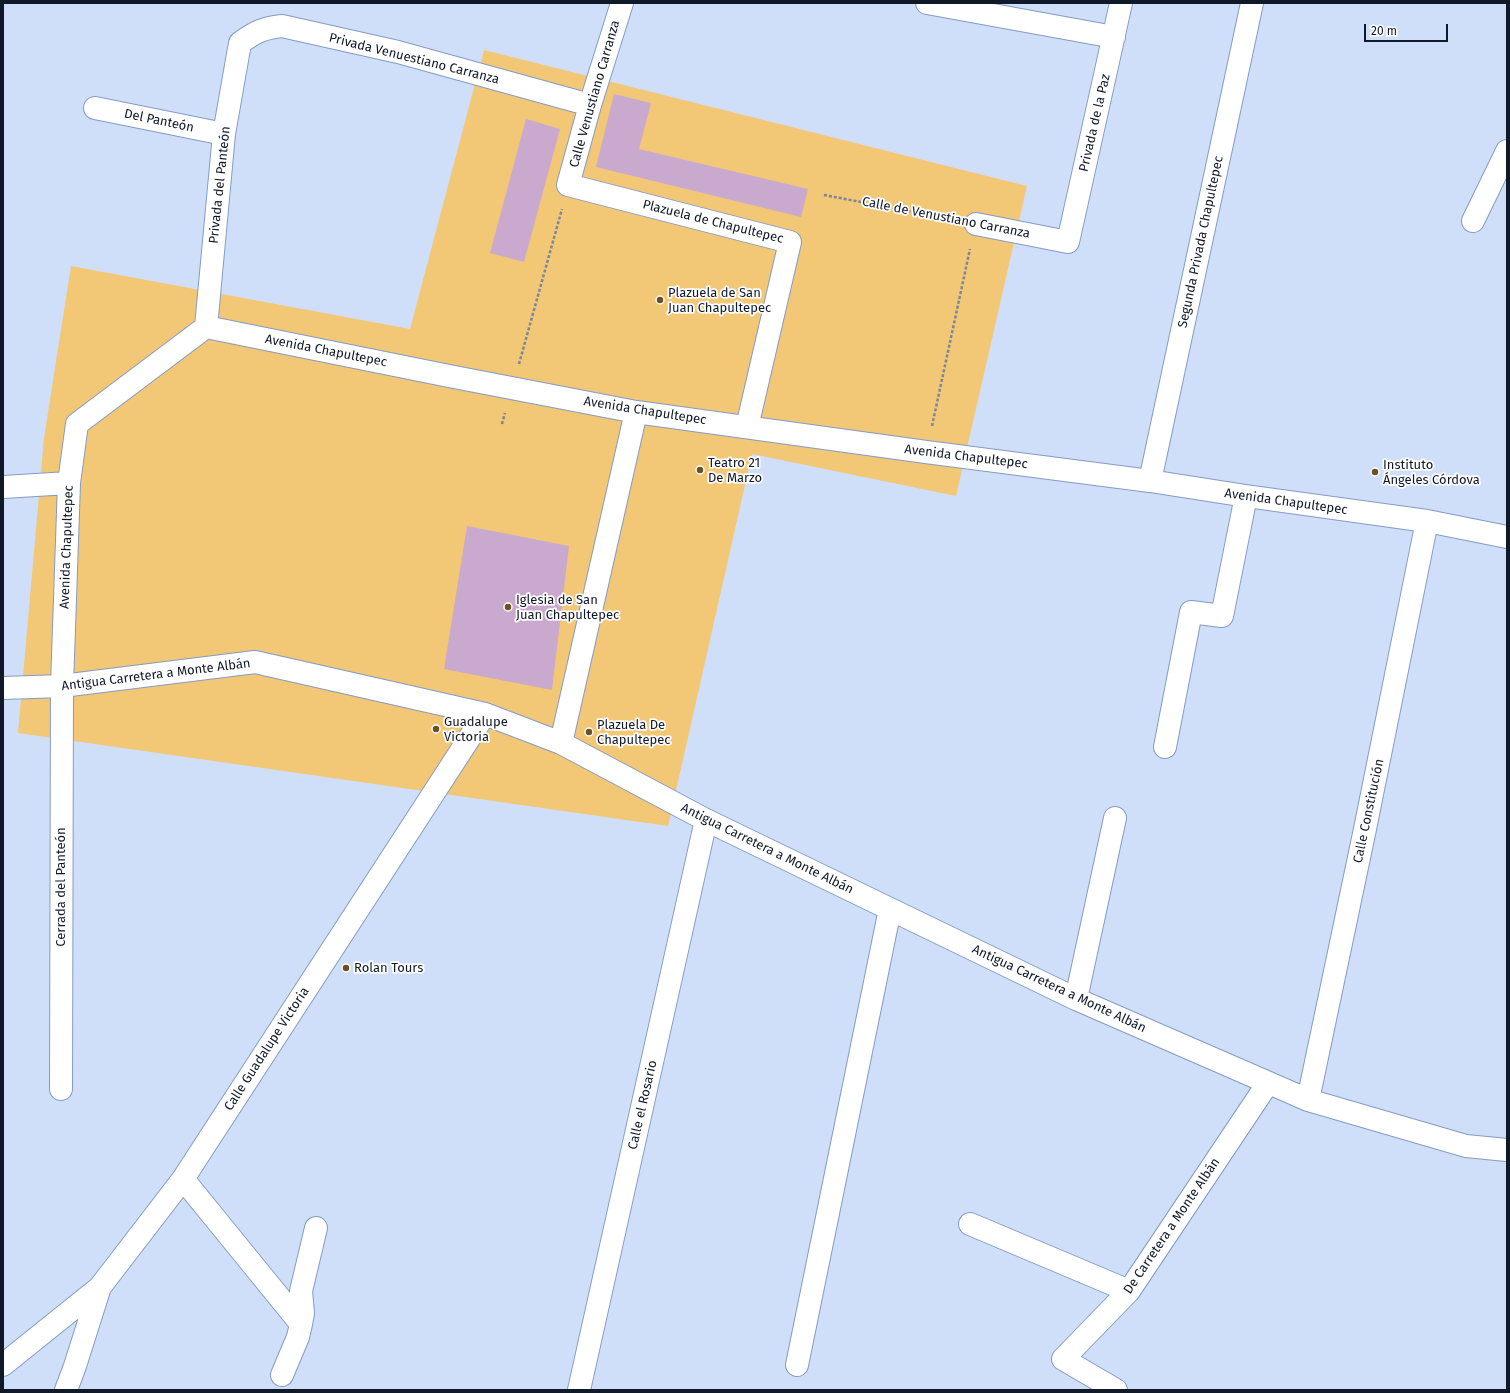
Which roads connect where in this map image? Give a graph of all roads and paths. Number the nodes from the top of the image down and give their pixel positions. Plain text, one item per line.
1 (622, 3) edge
2 (927, 3) edge
3 (1121, 3) edge
4 (1252, 3) edge
5 (1114, 37) junction
6 (240, 43) joint
7 (590, 105) junction
8 (95, 108) dead end
9 (224, 134) junction
10 (1507, 150) edge
11 (568, 185) junction
12 (824, 195) dead end
13 (1473, 221) dead end
14 (976, 224) junction
15 (1068, 242) joint
16 (206, 327) junction
17 (512, 387) junction
18 (636, 412) junction
19 (747, 427) junction
20 (926, 452) junction
21 (1150, 481) junction
22 (70, 482) junction
23 (3, 487) edge
24 (1246, 496) junction
25 (1427, 521) junction
26 (1507, 537) edge
27 (62, 686) junction
28 (3, 688) edge
29 (485, 714) junction
30 (561, 743) junction
31 (1165, 747) dead end
32 (1115, 818) dead end
33 (706, 820) junction
34 (890, 909) junction
35 (1076, 998) junction
36 (1268, 1083) junction
37 (61, 1088) dead end
38 (1308, 1100) junction
39 (1507, 1150) edge
40 (183, 1178) junction
41 (970, 1224) dead end
42 (316, 1228) dead end
43 (100, 1287) junction
44 (1129, 1291) junction
45 (301, 1324) junction
46 (3, 1365) edge
47 (797, 1365) dead end
48 (282, 1375) dead end
49 (66, 1390) edge
50 (580, 1390) edge
51 (1116, 1390) edge

1 - 7 street, Calle Venustiano Carranza
2 - 5 street
3 - 5 street, Privada de la Paz
4 - 21 street, Segunda Privada Chapultepec
5 - 15 street, Privada de la Paz
6 - 7 street, Privada Venuestiano Carranza
6 - 9 street, Privada del Panteón
7 - 11 street, Calle Venustiano Carranza
8 - 9 street, Del Panteón
9 - 16 street, Privada del Panteón
10 - 13 street
11 - 17 path
11 - 19 street, Plazuela de Chapultepec
12 - 14 path, Calle de Venustiano Carranza
14 - 15 street, Calle de Venustiano Carranza
14 - 20 path
16 - 17 street, Avenida Chapultepec
16 - 22 street, Avenida Chapultepec
17 - 18 street, Avenida Chapultepec
18 - 19 street, Avenida Chapultepec
18 - 30 street
19 - 20 street, Avenida Chapultepec
20 - 21 street, Avenida Chapultepec
21 - 24 street, Avenida Chapultepec
22 - 23 street
22 - 27 street, Avenida Chapultepec
24 - 25 street, Avenida Chapultepec
24 - 31 street
25 - 26 street, Avenida Chapultepec
25 - 38 street, Calle Constitución
27 - 28 street, Antigua Carretera a Monte Albán
27 - 29 street, Antigua Carretera a Monte Albán
27 - 37 street, Cerrada del Panteón
29 - 30 street, Antigua Carretera a Monte Albán
29 - 40 street, Calle Guadalupe Victoria
30 - 33 street, Antigua Carretera a Monte Albán
32 - 35 street
33 - 34 street, Antigua Carretera a Monte Albán
33 - 50 street, Calle el Rosario
34 - 35 street, Antigua Carretera a Monte Albán
34 - 47 street
35 - 36 street, Antigua Carretera a Monte Albán
36 - 38 street, Antigua Carretera a Monte Albán
36 - 44 street, De Carretera a Monte Albán
38 - 39 street, Antigua Carretera a Monte Albán
40 - 43 street, Calle Guadalupe Victoria
40 - 45 street
41 - 44 street
42 - 45 street
43 - 46 street
43 - 49 street, Calle Guadalupe Victoria
44 - 51 street, De Carretera a Monte Albán
45 - 48 street

